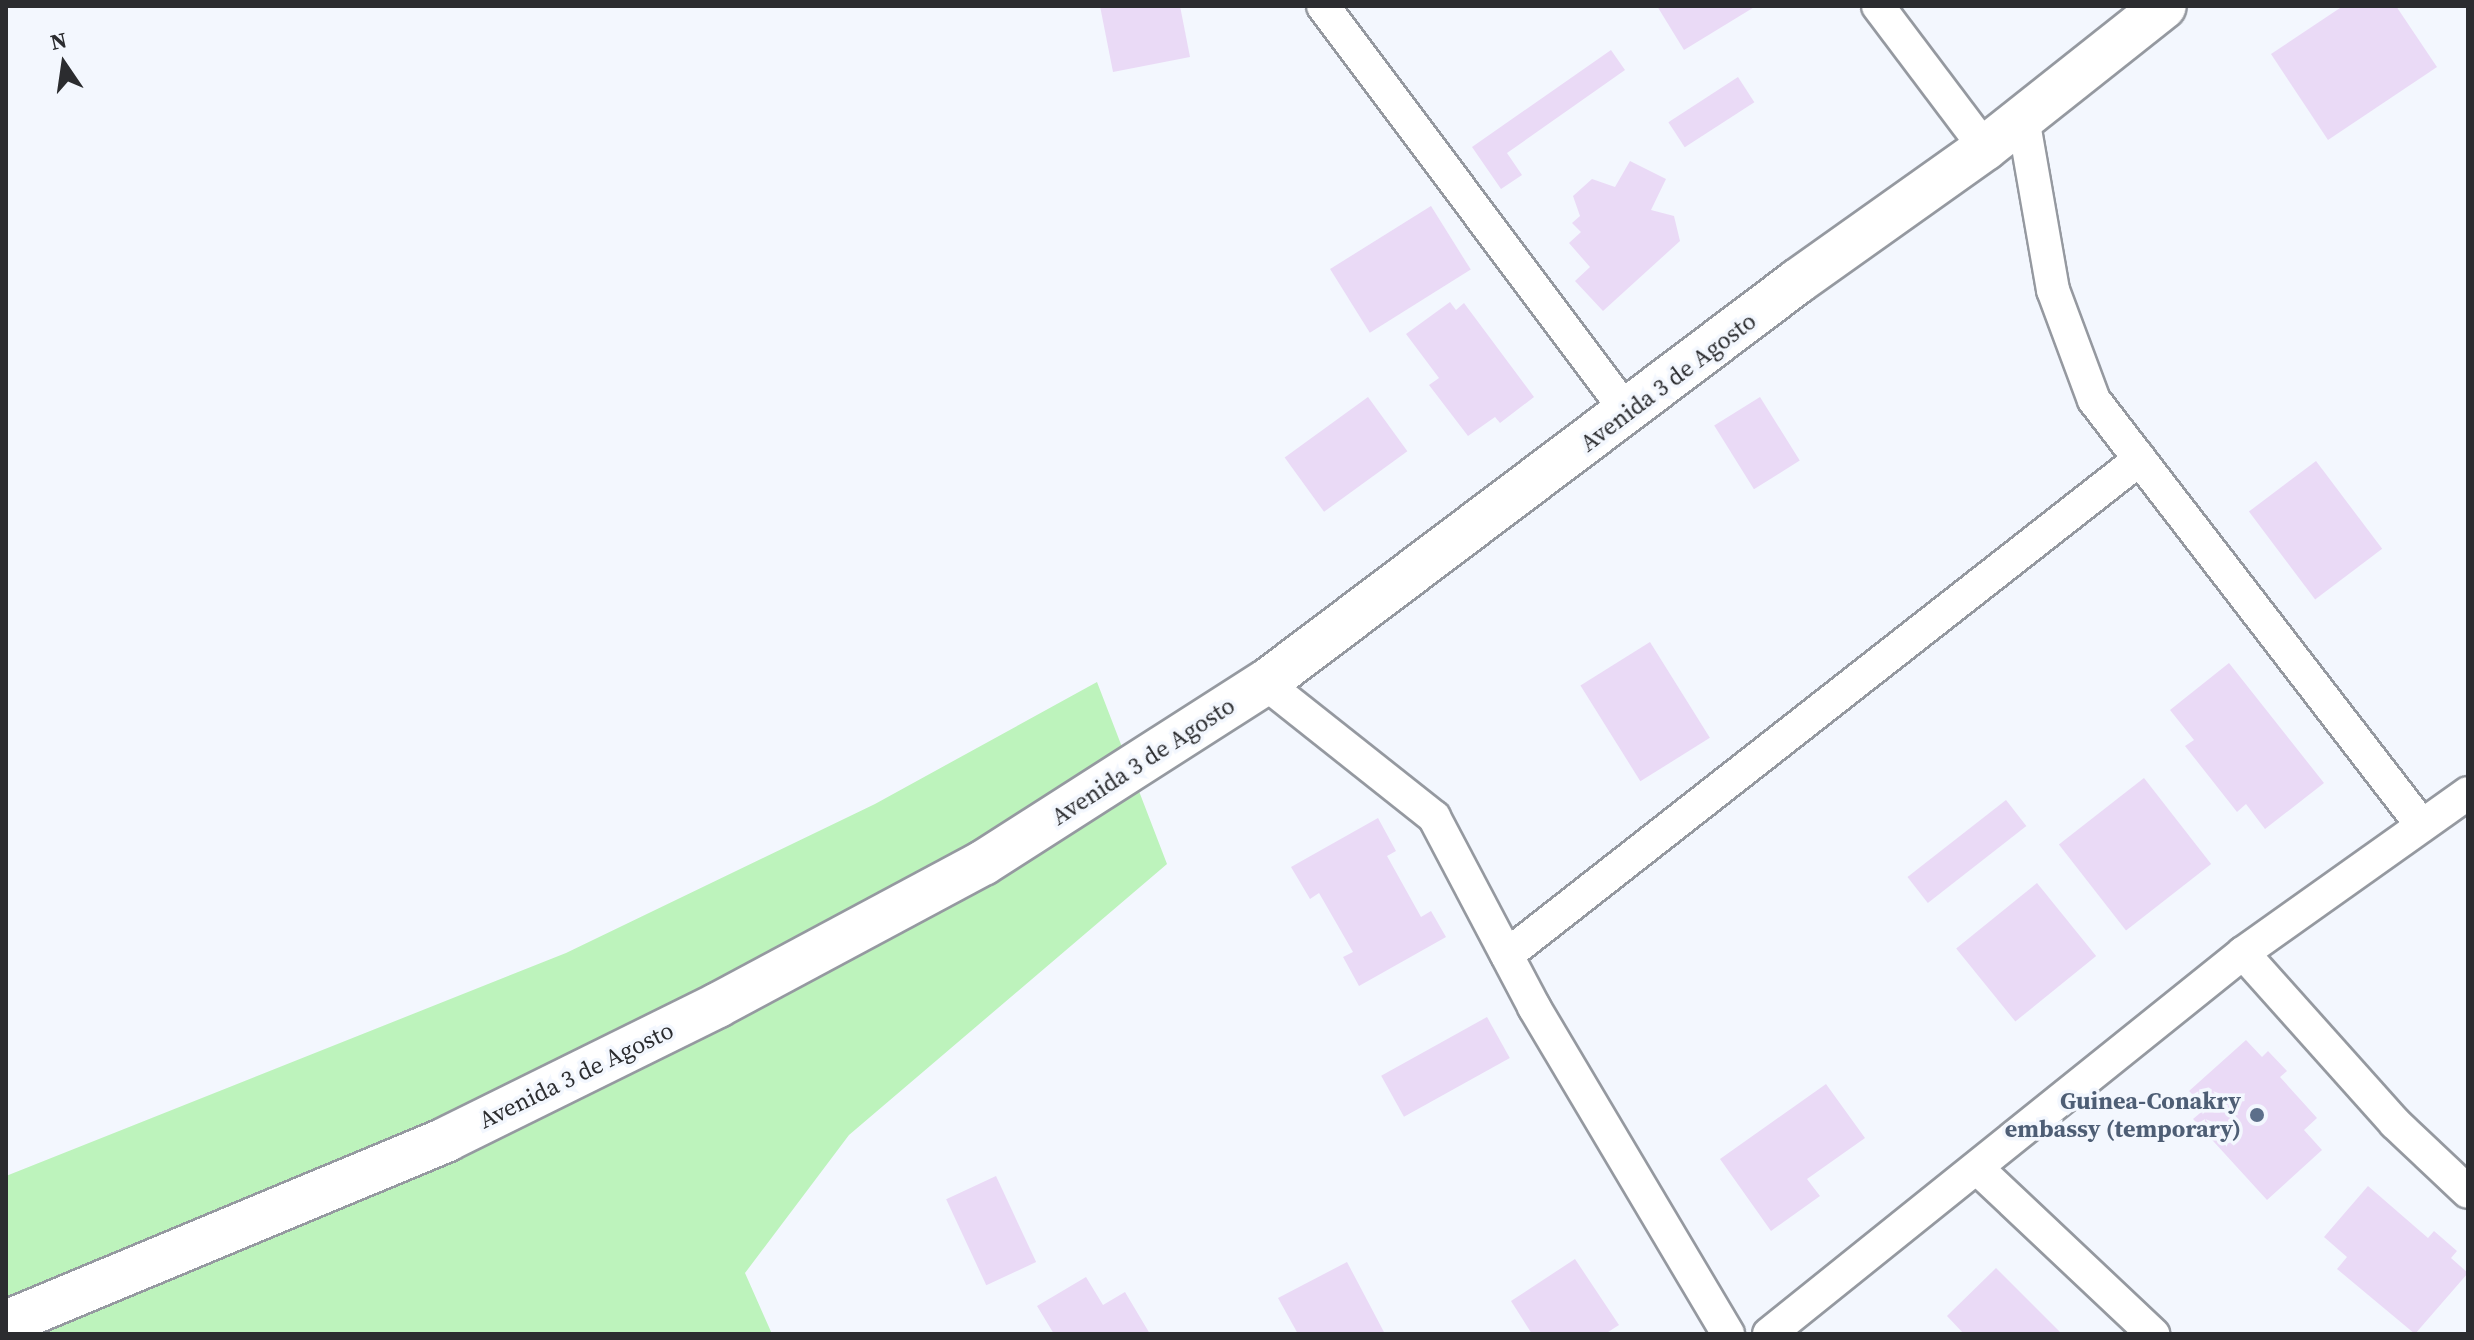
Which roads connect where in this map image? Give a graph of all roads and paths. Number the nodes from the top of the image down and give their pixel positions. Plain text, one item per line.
1 (1323, 6) edge
2 (1878, 6) edge
3 (2164, 6) edge
4 (2023, 118) junction
5 (1985, 148) junction
6 (1628, 413) junction
7 (2140, 459) junction
8 (1265, 683) junction
9 (2468, 793) edge
10 (2420, 823) junction
11 (2243, 953) junction
12 (1507, 955) junction
13 (1978, 1169) junction
14 (2468, 1192) edge
15 (6, 1323) edge
16 (1728, 1334) edge
17 (1769, 1334) edge
18 (2153, 1334) edge

1 - 6 street
2 - 5 street
3 - 4 street, Avenida 3 de Agosto
4 - 5 street, Avenida 3 de Agosto
4 - 7 street
5 - 6 street, Avenida 3 de Agosto
6 - 8 street, Avenida 3 de Agosto
7 - 10 street
7 - 12 street
8 - 12 street
8 - 15 street, Avenida 3 de Agosto
9 - 10 street
10 - 11 street
11 - 13 street
11 - 14 street
12 - 16 street
13 - 17 street
13 - 18 street

